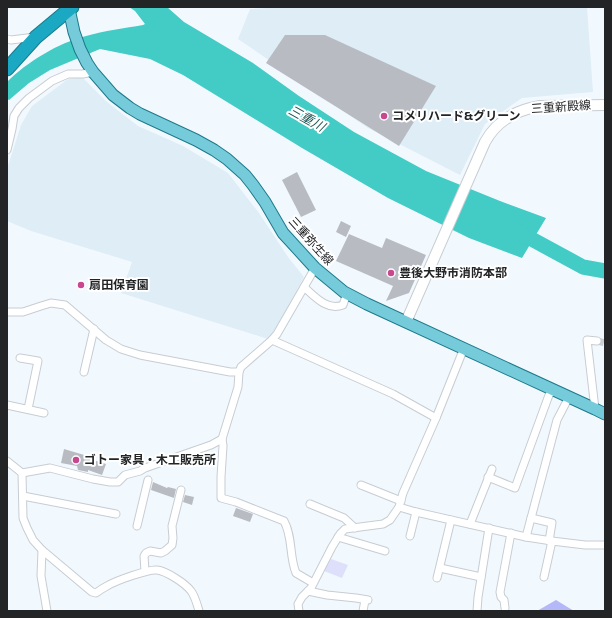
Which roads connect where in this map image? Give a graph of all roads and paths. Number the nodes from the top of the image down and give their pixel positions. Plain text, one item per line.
1 (70, 8) edge
2 (36, 37) junction
3 (7, 39) edge
4 (7, 69) edge
5 (92, 70) junction
6 (605, 105) edge
7 (7, 150) edge
8 (315, 268) junction
9 (304, 287) junction
10 (347, 293) junction
11 (7, 312) edge
12 (406, 322) junction
13 (94, 330) junction
14 (272, 340) junction
15 (597, 341) dead end
16 (464, 348) junction
17 (20, 358) dead end
18 (84, 372) dead end
19 (239, 372) junction
20 (553, 390) junction
21 (569, 397) junction
22 (7, 405) edge
23 (28, 410) junction
24 (600, 412) edge
25 (44, 413) dead end
26 (436, 418) junction
27 (222, 439) junction
28 (7, 461) edge
29 (492, 469) dead end
30 (22, 473) junction
31 (488, 477) junction
32 (148, 480) dead end
33 (361, 485) dead end
34 (181, 490) dead end
35 (23, 496) junction
36 (310, 504) dead end
37 (400, 504) junction
38 (416, 512) junction
39 (116, 514) dead end
40 (531, 518) junction
41 (451, 520) junction
42 (470, 524) junction
43 (137, 526) dead end
44 (355, 528) junction
45 (489, 528) junction
46 (511, 533) junction
47 (410, 536) dead end
48 (338, 537) junction
49 (526, 537) junction
50 (550, 541) junction
51 (605, 545) edge
52 (42, 550) junction
53 (385, 551) dead end
54 (440, 568) junction
55 (146, 571) junction
56 (481, 577) junction
57 (544, 577) dead end
58 (438, 578) dead end
59 (313, 583) junction
60 (308, 591) junction
61 (505, 608) dead end
62 (47, 611) edge
63 (198, 611) edge
64 (299, 611) edge
65 (363, 611) edge
66 (477, 611) edge

1 - 2 highway
1 - 5 main road, 三重弥生線
2 - 3 street
2 - 4 highway
5 - 7 street
5 - 8 main road, 三重弥生線
6 - 12 main road, 三重新殿線
8 - 9 street
8 - 10 main road, 三重弥生線
9 - 10 street
9 - 14 street
10 - 12 main road, 三重弥生線
11 - 13 street
12 - 16 main road, 三重弥生線
13 - 18 street
13 - 19 street
14 - 19 street
14 - 26 street
15 - 24 street
16 - 20 main road, 三重弥生線
16 - 26 street
17 - 23 street
19 - 27 street
20 - 21 main road, 三重弥生線
20 - 31 street
21 - 24 main road, 三重弥生線
21 - 40 street
22 - 23 street
23 - 25 street
26 - 37 street
27 - 30 street
27 - 59 street
28 - 30 street
29 - 31 street
30 - 35 street
31 - 42 street
32 - 43 street
33 - 37 street
34 - 55 street
35 - 39 street
35 - 52 street
36 - 44 street
37 - 38 street
37 - 44 street
38 - 41 street
38 - 47 street
40 - 49 street
40 - 50 street
41 - 42 street
41 - 54 street
42 - 45 street
44 - 48 street
45 - 46 street
45 - 56 street
46 - 49 street
46 - 61 street
48 - 53 street
48 - 59 street
49 - 50 street
50 - 51 street
50 - 57 street
52 - 55 street
52 - 62 street
54 - 56 street
54 - 58 street
55 - 63 street
56 - 66 street
59 - 60 street
60 - 64 street
60 - 65 street

